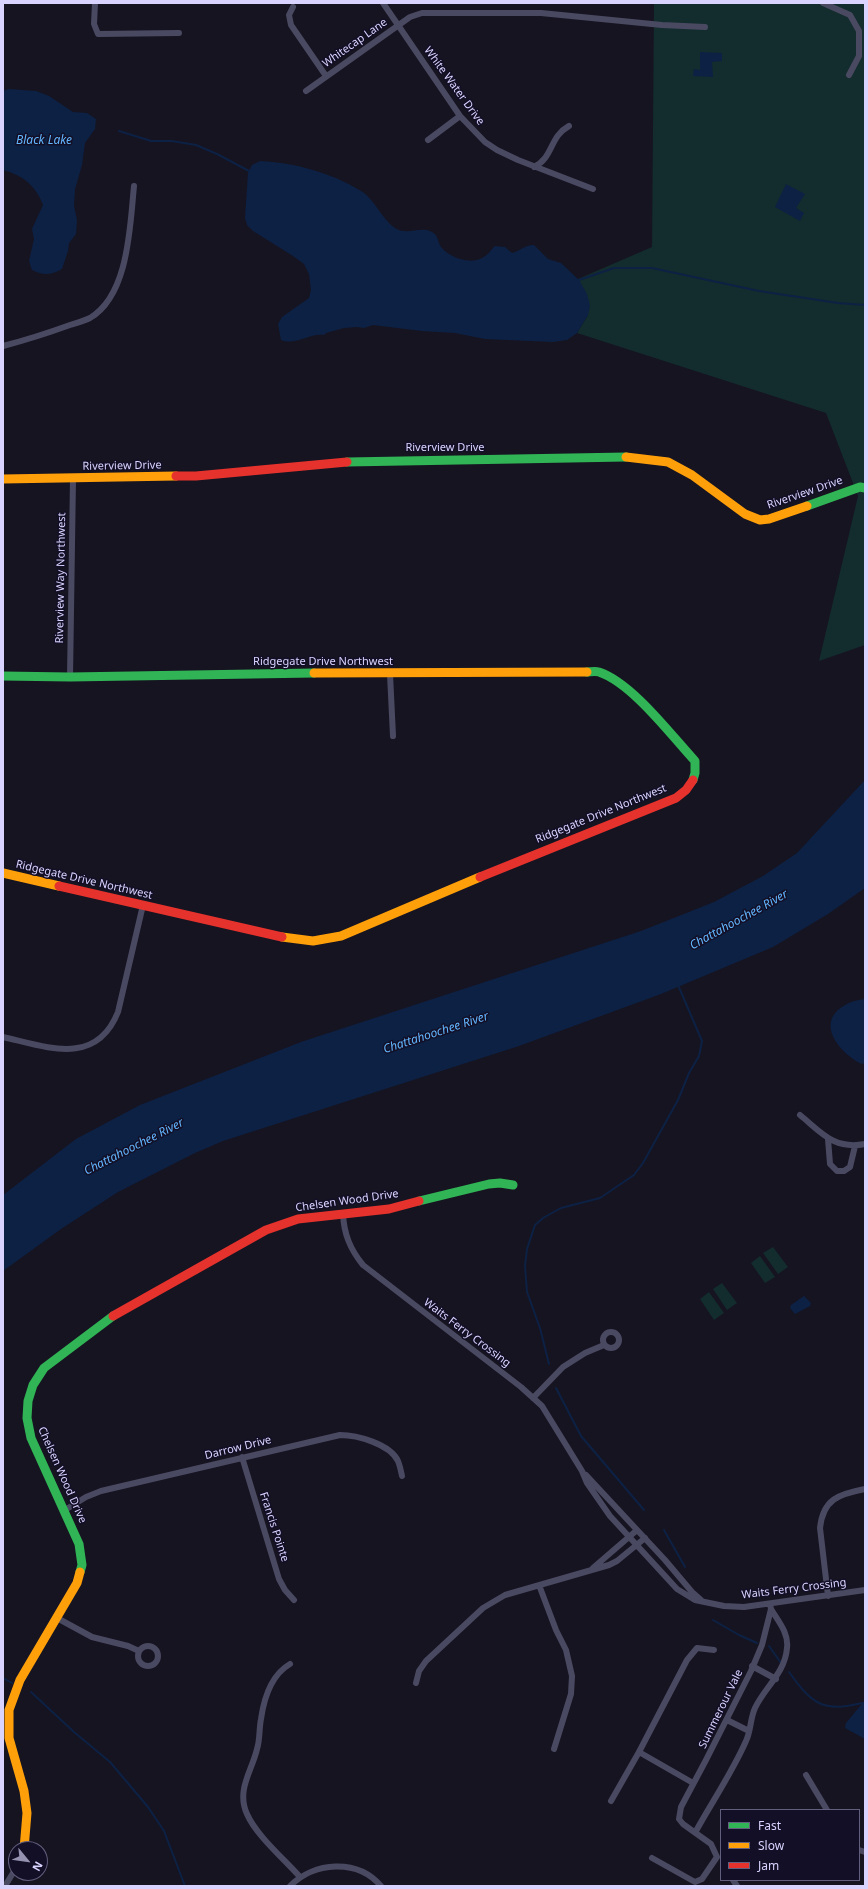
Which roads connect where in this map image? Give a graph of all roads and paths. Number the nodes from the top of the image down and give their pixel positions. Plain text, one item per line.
1 (95, 3) edge
2 (383, 3) edge
3 (823, 3) edge
4 (293, 6) dead end
5 (399, 25) junction
6 (705, 27) dead end
7 (180, 33) dead end
8 (849, 75) dead end
9 (326, 76) junction
10 (306, 91) dead end
11 (460, 116) junction
12 (569, 126) dead end
13 (428, 140) dead end
14 (534, 167) junction
15 (134, 186) dead end
16 (593, 189) dead end
17 (3, 346) edge
18 (73, 478) junction
19 (3, 479) edge
20 (865, 488) edge
21 (390, 674) junction
22 (3, 676) edge
23 (70, 677) junction
24 (393, 736) dead end
25 (3, 874) edge
26 (143, 906) junction
27 (3, 1037) edge
28 (800, 1115) dead end
29 (828, 1139) junction
30 (865, 1144) edge
31 (855, 1146) junction
32 (513, 1185) dead end
33 (343, 1214) junction
34 (604, 1345) dead end
35 (533, 1398) junction
36 (242, 1457) junction
37 (582, 1471) junction
38 (402, 1476) dead end
39 (865, 1489) edge
40 (64, 1510) junction
41 (637, 1530) junction
42 (629, 1538) junction
43 (645, 1538) junction
44 (636, 1546) junction
45 (590, 1570) junction
46 (539, 1585) junction
47 (865, 1590) edge
48 (828, 1596) junction
49 (294, 1600) dead end
50 (701, 1600) junction
51 (770, 1607) junction
52 (57, 1618) junction
53 (714, 1650) dead end
54 (139, 1651) dead end
55 (290, 1664) dead end
56 (752, 1666) junction
57 (776, 1679) junction
58 (416, 1683) dead end
59 (727, 1720) junction
60 (749, 1731) junction
61 (6, 1739) edge
62 (554, 1749) dead end
63 (640, 1752) junction
64 (806, 1775) dead end
65 (693, 1783) junction
66 (611, 1801) dead end
67 (826, 1809) edge
68 (696, 1831) junction
69 (25, 1841) edge
70 (652, 1858) dead end
71 (300, 1877) junction
72 (290, 1886) edge
73 (381, 1886) edge

1 - 7 street
2 - 5 street, White Water Drive
3 - 8 street
4 - 9 street
5 - 6 street, Whitecap Lane
5 - 9 street, Whitecap Lane
5 - 11 street, White Water Drive
9 - 10 street, Whitecap Lane
11 - 13 street
11 - 14 street, White Water Drive
12 - 14 street
14 - 16 street, White Water Drive
15 - 17 street
18 - 19 street, Riverview Drive
18 - 20 street, Riverview Drive
18 - 23 street, Riverview Way Northwest
21 - 23 street, Ridgegate Drive Northwest
21 - 24 street
21 - 26 street, Ridgegate Drive Northwest
22 - 23 street, Ridgegate Drive Northwest
25 - 26 street, Ridgegate Drive Northwest
26 - 27 street
28 - 29 street
29 - 31 street
29 - 31 street
30 - 31 street
32 - 33 street, Chelsen Wood Drive
33 - 35 street, Waits Ferry Crossing
33 - 40 street, Chelsen Wood Drive
34 - 35 street
35 - 37 street, Waits Ferry Crossing
36 - 38 street, Darrow Drive
36 - 40 street, Darrow Drive
36 - 49 street, Francis Pointe
37 - 41 street, Waits Ferry Crossing
37 - 42 street, Waits Ferry Crossing
39 - 48 street
40 - 52 street, Chelsen Wood Drive
41 - 42 street
41 - 43 street, Waits Ferry Crossing
42 - 44 street, Waits Ferry Crossing
42 - 45 street
43 - 44 street
43 - 50 street, Waits Ferry Crossing
44 - 45 street
44 - 50 street, Waits Ferry Crossing
45 - 46 street
46 - 58 street
46 - 62 street
47 - 48 street, Waits Ferry Crossing
48 - 51 street, Waits Ferry Crossing
50 - 51 street, Waits Ferry Crossing
51 - 56 street, Summerour Vale
51 - 57 street
52 - 54 street
52 - 61 street, Chelsen Wood Drive
53 - 63 street
55 - 71 street
56 - 57 street
56 - 59 street, Summerour Vale
57 - 60 street
59 - 60 street
59 - 65 street, Summerour Vale
60 - 68 street
61 - 69 street, Chelsen Wood Drive
63 - 65 street
63 - 66 street
64 - 67 street
65 - 68 street, Summerour Vale
68 - 70 street
71 - 72 street
71 - 73 street

